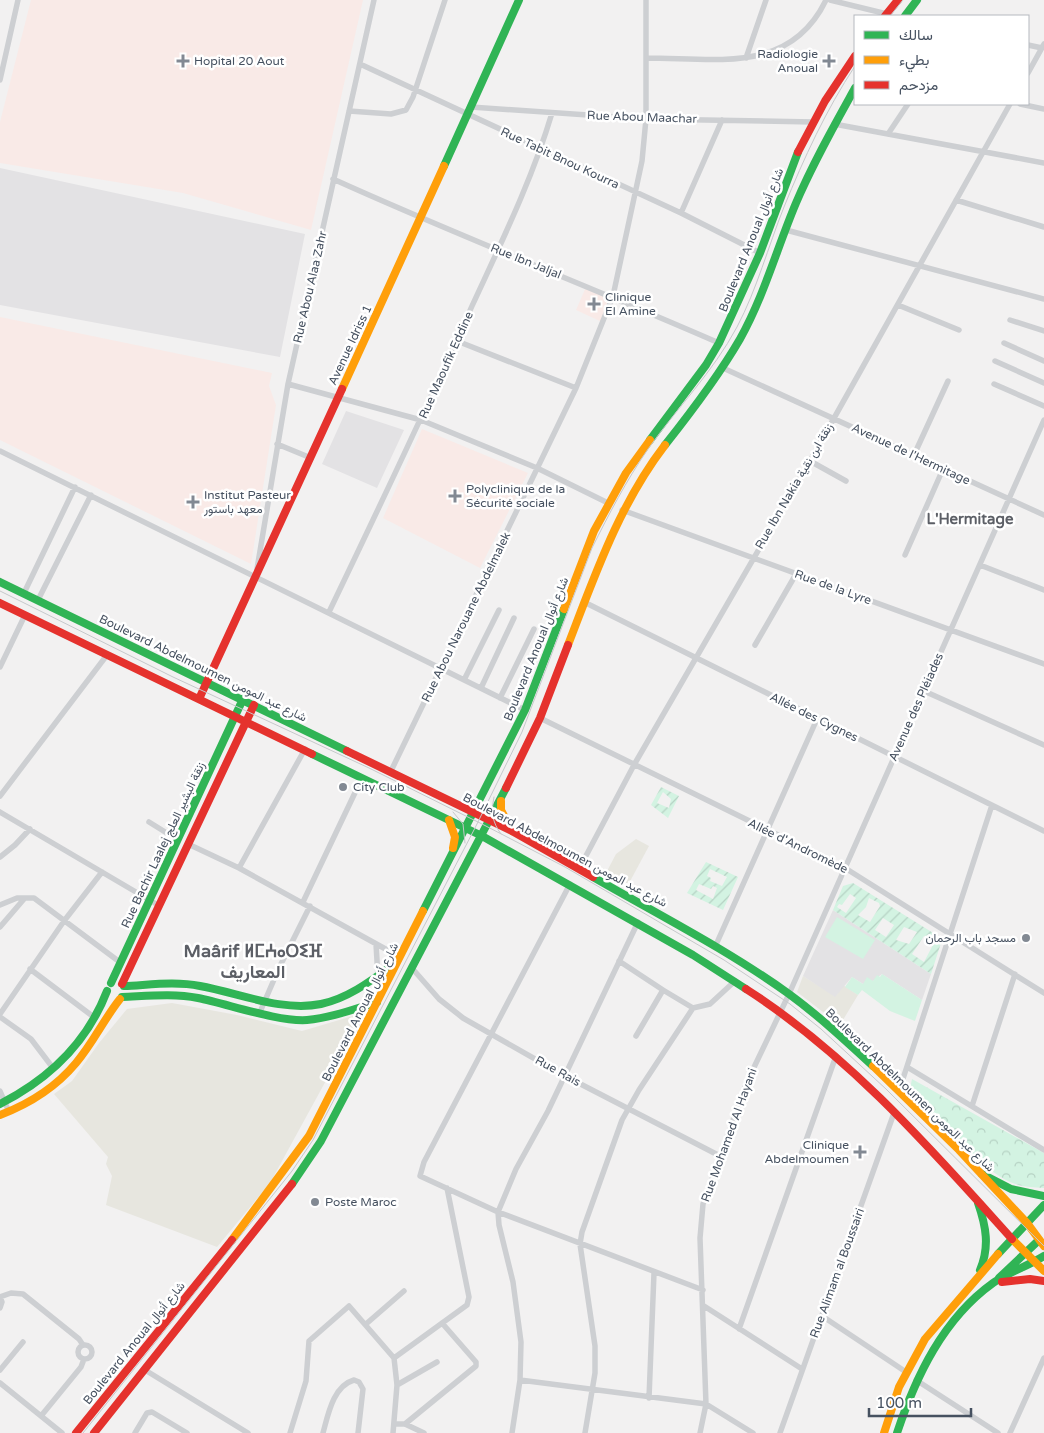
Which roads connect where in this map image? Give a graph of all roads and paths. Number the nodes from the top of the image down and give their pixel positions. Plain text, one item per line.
1 (18, 0) edge
2 (374, 0) edge
3 (445, 0) edge
4 (519, 0) edge
5 (646, 0) edge
6 (766, 0) edge
7 (826, 0) edge
8 (830, 0) edge
9 (898, 0) edge
10 (917, 0) edge
11 (886, 15) edge
12 (906, 15) edge
13 (1029, 45) edge
14 (1043, 46) edge
15 (646, 58) junction
16 (746, 58) junction
17 (854, 58) edge
18 (360, 64) junction
19 (1029, 71) edge
20 (0, 80) edge
21 (416, 90) junction
22 (854, 90) edge
23 (907, 105) edge
24 (1009, 105) edge
25 (1025, 105) edge
26 (471, 107) junction
27 (1044, 109) edge
28 (349, 111) junction
29 (552, 113) junction
30 (467, 116) junction
31 (646, 119) junction
32 (722, 120) junction
33 (814, 122) junction
34 (834, 124) junction
35 (888, 134) junction
36 (541, 150) junction
37 (983, 151) junction
38 (1044, 163) edge
39 (333, 179) junction
40 (636, 193) junction
41 (956, 200) junction
42 (682, 214) junction
43 (420, 218) junction
44 (1044, 227) edge
45 (786, 230) junction
46 (498, 250) junction
47 (760, 253) junction
48 (920, 266) junction
49 (613, 296) junction
50 (1044, 299) edge
51 (898, 305) junction
52 (1010, 320) dead end
53 (958, 330) dead end
54 (1044, 331) edge
55 (457, 341) junction
56 (719, 343) junction
57 (1004, 343) dead end
58 (996, 361) dead end
59 (1044, 361) edge
60 (723, 368) junction
61 (948, 381) dead end
62 (1044, 383) edge
63 (288, 384) junction
64 (994, 384) dead end
65 (576, 388) junction
66 (339, 397) junction
67 (1044, 406) edge
68 (833, 418) junction
69 (421, 420) junction
70 (1044, 420) edge
71 (277, 444) junction
72 (0, 450) edge
73 (914, 455) junction
74 (311, 458) junction
75 (810, 461) junction
76 (537, 468) junction
77 (943, 469) junction
78 (846, 481) dead end
79 (75, 487) junction
80 (91, 495) junction
81 (1009, 499) junction
82 (608, 503) junction
83 (622, 510) junction
84 (1044, 515) edge
85 (905, 555) dead end
86 (752, 558) junction
87 (980, 565) junction
88 (796, 574) junction
89 (256, 576) junction
90 (0, 582) edge
91 (1044, 590) edge
92 (24, 593) junction
93 (38, 600) junction
94 (584, 602) junction
95 (0, 603) edge
96 (499, 610) dead end
97 (329, 612) junction
98 (25, 615) junction
99 (514, 618) dead end
100 (534, 629) dead end
101 (950, 630) junction
102 (755, 645) dead end
103 (107, 655) junction
104 (695, 658) junction
105 (1044, 664) edge
106 (0, 667) edge
107 (442, 668) junction
108 (464, 680) junction
109 (207, 682) junction
110 (481, 688) junction
111 (924, 691) junction
112 (500, 698) junction
113 (199, 699) junction
114 (244, 699) junction
115 (254, 704) junction
116 (525, 710) junction
117 (236, 716) junction
118 (540, 718) junction
119 (817, 719) junction
120 (246, 721) junction
121 (1044, 745) edge
122 (305, 750) junction
123 (894, 757) junction
124 (634, 765) junction
125 (391, 771) junction
126 (362, 778) junction
127 (0, 796) edge
128 (501, 799) junction
129 (992, 805) junction
130 (0, 812) edge
131 (474, 813) junction
132 (449, 820) junction
133 (490, 820) junction
134 (149, 822) dead end
135 (467, 828) junction
136 (30, 829) junction
137 (767, 830) junction
138 (512, 831) junction
139 (1044, 831) edge
140 (482, 836) junction
141 (178, 840) junction
142 (188, 844) junction
143 (0, 857) edge
144 (447, 864) junction
145 (239, 868) junction
146 (845, 868) junction
147 (579, 869) junction
148 (102, 872) junction
149 (570, 884) junction
150 (24, 899) junction
151 (150, 900) junction
152 (303, 902) junction
153 (0, 905) edge
154 (158, 905) junction
155 (310, 906) junction
156 (64, 921) junction
157 (638, 922) junction
158 (0, 927) edge
159 (950, 934) junction
160 (376, 944) junction
161 (715, 947) junction
162 (399, 959) junction
163 (619, 961) junction
164 (121, 963) junction
165 (411, 967) junction
166 (30, 969) junction
167 (1014, 974) junction
168 (378, 976) junction
169 (734, 981) junction
170 (111, 983) junction
171 (123, 985) junction
172 (662, 990) junction
173 (107, 991) junction
174 (1044, 993) edge
175 (789, 994) junction
176 (121, 998) junction
177 (264, 1002) junction
178 (377, 1002) junction
179 (693, 1008) junction
180 (780, 1011) junction
181 (260, 1012) junction
182 (0, 1016) edge
183 (95, 1018) junction
184 (492, 1034) junction
185 (636, 1036) dead end
186 (836, 1056) junction
187 (907, 1067) junction
188 (54, 1068) junction
189 (565, 1076) junction
190 (0, 1090) edge
191 (899, 1092) junction
192 (3, 1103) edge
193 (972, 1106) junction
194 (628, 1109) junction
195 (9, 1112) junction
196 (894, 1113) junction
197 (0, 1115) edge
198 (1044, 1150) edge
199 (720, 1156) junction
200 (982, 1174) junction
201 (447, 1188) junction
202 (1044, 1196) edge
203 (978, 1203) junction
204 (1044, 1205) edge
205 (498, 1212) junction
206 (1027, 1223) junction
207 (1012, 1239) junction
208 (1041, 1243) edge
209 (580, 1244) junction
210 (1026, 1253) junction
211 (1044, 1256) edge
212 (1035, 1262) junction
213 (1044, 1271) edge
214 (654, 1273) junction
215 (977, 1278) junction
216 (1044, 1282) edge
217 (994, 1283) junction
218 (703, 1290) junction
219 (404, 1291) dead end
220 (0, 1297) edge
221 (704, 1306) junction
222 (0, 1308) edge
223 (822, 1316) junction
224 (442, 1323) junction
225 (366, 1324) junction
226 (740, 1329) junction
227 (22, 1342) dead end
228 (83, 1346) junction
229 (394, 1358) junction
230 (1044, 1358) edge
231 (84, 1359) junction
232 (437, 1362) dead end
233 (0, 1370) edge
234 (145, 1370) junction
235 (802, 1370) junction
236 (906, 1372) junction
237 (520, 1380) junction
238 (915, 1380) junction
239 (0, 1383) edge
240 (397, 1385) junction
241 (592, 1391) junction
242 (649, 1398) junction
243 (706, 1404) junction
244 (41, 1416) junction
245 (394, 1424) junction
246 (405, 1424) junction
247 (62, 1433) edge
248 (76, 1433) edge
249 (94, 1433) edge
250 (135, 1433) edge
251 (186, 1433) edge
252 (248, 1433) edge
253 (290, 1433) edge
254 (323, 1433) edge
255 (358, 1433) edge
256 (394, 1433) edge
257 (424, 1433) edge
258 (512, 1433) edge
259 (585, 1433) edge
260 (700, 1433) edge
261 (753, 1433) edge
262 (780, 1433) edge
263 (884, 1433) edge
264 (897, 1433) edge
265 (998, 1433) edge
266 (1010, 1433) edge

1 - 20 street
2 - 18 street, Rue Abou Alaa Zahr
3 - 21 street
4 - 26 main road, Avenue Idriss 1
5 - 15 street, Rue Abou Narouane Abdelmalek
6 - 16 street
7 - 16 street
8 - 11 street
9 - 11 main road
10 - 12 main road
13 - 14 street
14 - 19 street
15 - 16 street
15 - 31 street, Rue Abou Narouane Abdelmalek
17 - 33 main road, Boulevard Anoual شارع أنوال
18 - 21 street, Rue Tabit Bnou Kourra
18 - 28 street, Rue Abou Alaa Zahr
21 - 28 street
21 - 30 street, Rue Tabit Bnou Kourra
22 - 34 main road, Boulevard Anoual شارع أنوال
23 - 35 street
24 - 37 street, Rue Ibn Nakia زنقة ابن نقية
25 - 27 street
26 - 29 street, Rue Abou Maachar
26 - 30 main road, Avenue Idriss 1
28 - 39 street, Rue Abou Alaa Zahr
29 - 31 street, Rue Abou Maachar
29 - 36 street, Rue Maoufik Eddine
30 - 36 street, Rue Tabit Bnou Kourra
30 - 43 main road, Avenue Idriss 1
31 - 32 street, Rue Abou Maachar
31 - 40 street, Rue Abou Narouane Abdelmalek
32 - 33 street, Rue Abou Maachar
32 - 42 street
33 - 47 main road, Boulevard Anoual شارع أنوال
34 - 35 street
34 - 45 main road, Boulevard Anoual شارع أنوال
35 - 37 street
36 - 40 street, Rue Tabit Bnou Kourra
36 - 46 street, Rue Maoufik Eddine
37 - 38 street
37 - 41 street, Rue Ibn Nakia زنقة ابن نقية
39 - 43 street, Rue Ibn Jaljal
39 - 63 street, Rue Abou Alaa Zahr
40 - 42 street, Rue Tabit Bnou Kourra
40 - 49 street, Rue Abou Narouane Abdelmalek
41 - 44 street
41 - 48 street, Rue Ibn Nakia زنقة ابن نقية
42 - 47 street, Rue Tabit Bnou Kourra
43 - 46 street, Rue Ibn Jaljal
43 - 66 main road, Avenue Idriss 1
45 - 48 street
45 - 60 main road, Boulevard Anoual شارع أنوال
46 - 49 street, Rue Ibn Jaljal
46 - 55 street, Rue Maoufik Eddine
47 - 56 main road, Boulevard Anoual شارع أنوال
48 - 50 street
48 - 51 street, Rue Ibn Nakia زنقة ابن نقية
49 - 56 street, Rue Ibn Jaljal
49 - 65 street, Rue Abou Narouane Abdelmalek
51 - 53 street
51 - 68 street, Rue Ibn Nakia زنقة ابن نقية
52 - 54 street
55 - 65 street
55 - 69 street, Rue Maoufik Eddine
56 - 82 main road, Boulevard Anoual شارع أنوال
57 - 59 street
58 - 62 street
60 - 68 street, Avenue de l'Hermitage
60 - 83 main road, Boulevard Anoual شارع أنوال
61 - 73 street
63 - 66 street
63 - 71 street, Rue Abou Alaa Zahr
64 - 67 street
65 - 76 street, Rue Abou Narouane Abdelmalek
66 - 69 street
66 - 74 main road, Avenue Idriss 1
68 - 73 street, Avenue de l'Hermitage
68 - 75 street, Rue Ibn Nakia زنقة ابن نقية
69 - 76 street
69 - 97 street, Rue Maoufik Eddine
70 - 81 street, Avenue des Pléiades
71 - 74 street
71 - 89 street, Rue Abou Alaa Zahr
72 - 79 street
73 - 77 street, Avenue de l'Hermitage
74 - 89 main road, Avenue Idriss 1
75 - 78 street
75 - 86 street, Rue Ibn Nakia زنقة ابن نقية
76 - 82 street
76 - 107 street, Rue Abou Narouane Abdelmalek
77 - 81 street, Avenue de l'Hermitage
77 - 85 street
79 - 80 street
79 - 92 street
80 - 89 street
80 - 93 street
81 - 84 street, Avenue de l'Hermitage
81 - 87 street, Avenue des Pléiades
82 - 116 main road, Boulevard Anoual شارع أنوال
83 - 86 street, Rue de la Lyre
83 - 94 main road, Boulevard Anoual شارع أنوال
86 - 88 street, Rue de la Lyre
86 - 104 street, Rue Ibn Nakia زنقة ابن نقية
87 - 91 street
87 - 101 street, Avenue des Pléiades
88 - 101 street, Rue de la Lyre
88 - 102 street
89 - 97 street
89 - 109 main road, Avenue Idriss 1
90 - 92 main road, Boulevard Abdelmoumen شارع عبد المومن
92 - 93 main road, Boulevard Abdelmoumen شارع عبد المومن
93 - 109 main road, Boulevard Abdelmoumen شارع عبد المومن
94 - 104 street, Allée des Cygnes
94 - 118 main road, Boulevard Anoual شارع أنوال
95 - 98 main road
96 - 108 street
97 - 107 street
98 - 103 main road
98 - 106 street
99 - 110 street
100 - 112 street
101 - 105 street, Rue de la Lyre
101 - 111 street, Avenue des Pléiades
103 - 113 main road
103 - 127 street
104 - 119 street, Allée des Cygnes
104 - 124 street, Rue Ibn Nakia زنقة ابن نقية
107 - 108 street
107 - 125 street, Rue Abou Narouane Abdelmalek
108 - 110 street
109 - 113 main road, Avenue Idriss 1
109 - 114 main road, Boulevard Abdelmoumen شارع عبد المومن
110 - 112 street
111 - 121 street
111 - 123 street, Avenue des Pléiades
112 - 116 street
113 - 117 main road
114 - 115 main road, Boulevard Abdelmoumen شارع عبد المومن
114 - 117 main road, Rue Bachir Laalej زنقة البشير العلج
115 - 120 main road, Rue Bachir Laalej زنقة البشير العلج
115 - 125 main road, Boulevard Abdelmoumen شارع عبد المومن
116 - 131 main road, Boulevard Anoual شارع أنوال
117 - 120 main road
117 - 141 main road, Rue Bachir Laalej زنقة البشير العلج
118 - 124 street, Allée d'Andromède
118 - 128 main road, Boulevard Anoual شارع أنوال
119 - 123 street, Allée des Cygnes
119 - 137 street
120 - 122 main road
120 - 142 main road, Rue Bachir Laalej زنقة البشير العلج
122 - 126 main road
122 - 145 street
123 - 129 street, Allée des Cygnes
123 - 146 street, Avenue des Pléiades
124 - 137 street, Allée d'Andromède
124 - 147 street, Rue Ibn Nakia زنقة ابن نقية
125 - 131 main road, Boulevard Abdelmoumen شارع عبد المومن
126 - 132 main road
126 - 152 street
128 - 133 main road, Boulevard Anoual شارع أنوال
128 - 138 main road
129 - 139 street, Allée des Cygnes
129 - 159 street
130 - 136 street
131 - 133 main road, Boulevard Abdelmoumen شارع عبد المومن
131 - 135 main road, Boulevard Anoual شارع أنوال
132 - 135 main road
132 - 144 main road
133 - 138 main road, Boulevard Abdelmoumen شارع عبد المومن
133 - 140 main road, Boulevard Anoual شارع أنوال
134 - 141 street
135 - 140 main road
135 - 144 main road, Boulevard Anoual شارع أنوال
136 - 143 street
136 - 148 street
137 - 146 street, Allée d'Andromède
137 - 161 street
138 - 147 main road, Boulevard Abdelmoumen شارع عبد المومن
140 - 149 main road
140 - 165 main road, Boulevard Anoual شارع أنوال
141 - 151 main road, Rue Bachir Laalej زنقة البشير العلج
142 - 145 street
142 - 154 main road, Rue Bachir Laalej زنقة البشير العلج
144 - 162 main road, Boulevard Anoual شارع أنوال
145 - 152 street
146 - 159 street, Allée d'Andromède
146 - 175 street, Avenue des Pléiades
147 - 161 main road, Boulevard Abdelmoumen شارع عبد المومن
148 - 151 street
148 - 156 street
149 - 157 main road
149 - 184 street
150 - 153 street
150 - 156 street
150 - 158 street
151 - 154 street
151 - 164 main road, Rue Bachir Laalej زنقة البشير العلج
152 - 155 street
154 - 171 main road, Rue Bachir Laalej زنقة البشير العلج
155 - 160 street
155 - 177 street
156 - 164 street
156 - 166 street
157 - 163 street
157 - 169 main road
159 - 167 street, Allée d'Andromède
159 - 187 street
160 - 162 street
160 - 168 street
161 - 175 main road, Boulevard Abdelmoumen شارع عبد المومن
162 - 168 main road
162 - 178 main road, Boulevard Anoual شارع أنوال
163 - 172 street
163 - 189 street
164 - 170 main road, Rue Bachir Laalej زنقة البشير العلج
165 - 184 street, Rue Rais
165 - 234 main road, Boulevard Anoual شارع أنوال
166 - 182 street
166 - 183 street
167 - 174 street, Allée d'Andromède
167 - 193 street
168 - 177 main road
169 - 179 street
169 - 180 main road
170 - 171 main road
170 - 173 main road
171 - 176 main road
171 - 177 main road
172 - 179 street
172 - 185 street
173 - 176 main road
173 - 183 main road
175 - 180 street, Rue Mohamed Al Hayani
175 - 191 main road, Boulevard Abdelmoumen شارع عبد المومن
176 - 181 main road
176 - 195 main road
177 - 181 street
178 - 181 main road
178 - 248 main road, Boulevard Anoual شارع أنوال
179 - 194 street
180 - 186 main road
180 - 199 street, Rue Mohamed Al Hayani
182 - 188 street
183 - 188 main road
184 - 189 street, Rue Rais
184 - 201 street
186 - 196 main road
186 - 226 street
187 - 191 street
187 - 193 street
188 - 192 main road
189 - 194 street, Rue Rais
189 - 205 street
190 - 192 street
191 - 200 main road, Boulevard Abdelmoumen شارع عبد المومن
192 - 195 street
193 - 198 street
194 - 199 street, Rue Rais
194 - 209 street
195 - 197 main road
196 - 203 main road
196 - 223 street, Rue Alimam al Boussairi
199 - 218 street, Rue Mohamed Al Hayani
200 - 202 main road
200 - 206 main road, Boulevard Abdelmoumen شارع عبد المومن
201 - 205 street
201 - 224 street
203 - 207 main road
203 - 215 main road
204 - 206 main road
205 - 209 street
205 - 237 street
206 - 207 main road
206 - 208 main road, Boulevard Abdelmoumen شارع عبد المومن
207 - 210 main road
207 - 215 main road
208 - 210 main road
209 - 214 street
209 - 241 street
210 - 212 main road
210 - 217 main road
211 - 212 main road
212 - 213 main road
212 - 217 main road
214 - 218 street
214 - 242 street
215 - 236 main road
216 - 217 main road
217 - 238 main road
218 - 221 street, Rue Mohamed Al Hayani
219 - 225 street
220 - 222 street
220 - 228 street
221 - 226 street
221 - 243 street, Rue Mohamed Al Hayani
223 - 235 street, Rue Alimam al Boussairi
223 - 236 street
224 - 229 street
224 - 246 street
225 - 229 street
225 - 253 street
226 - 235 street
227 - 233 street
228 - 231 street
228 - 231 street
229 - 240 street
230 - 266 street
231 - 244 street
232 - 240 street
234 - 249 main road, Boulevard Anoual شارع أنوال
234 - 252 street
235 - 262 street, Rue Alimam al Boussairi
236 - 263 main road
237 - 241 street
237 - 258 street
238 - 264 main road
238 - 265 street
239 - 244 street
240 - 245 street
241 - 242 street
241 - 259 street
242 - 243 street
243 - 260 street, Rue Mohamed Al Hayani
243 - 261 street
244 - 247 street
245 - 246 street
245 - 256 street
246 - 257 street
250 - 251 street
254 - 255 street

